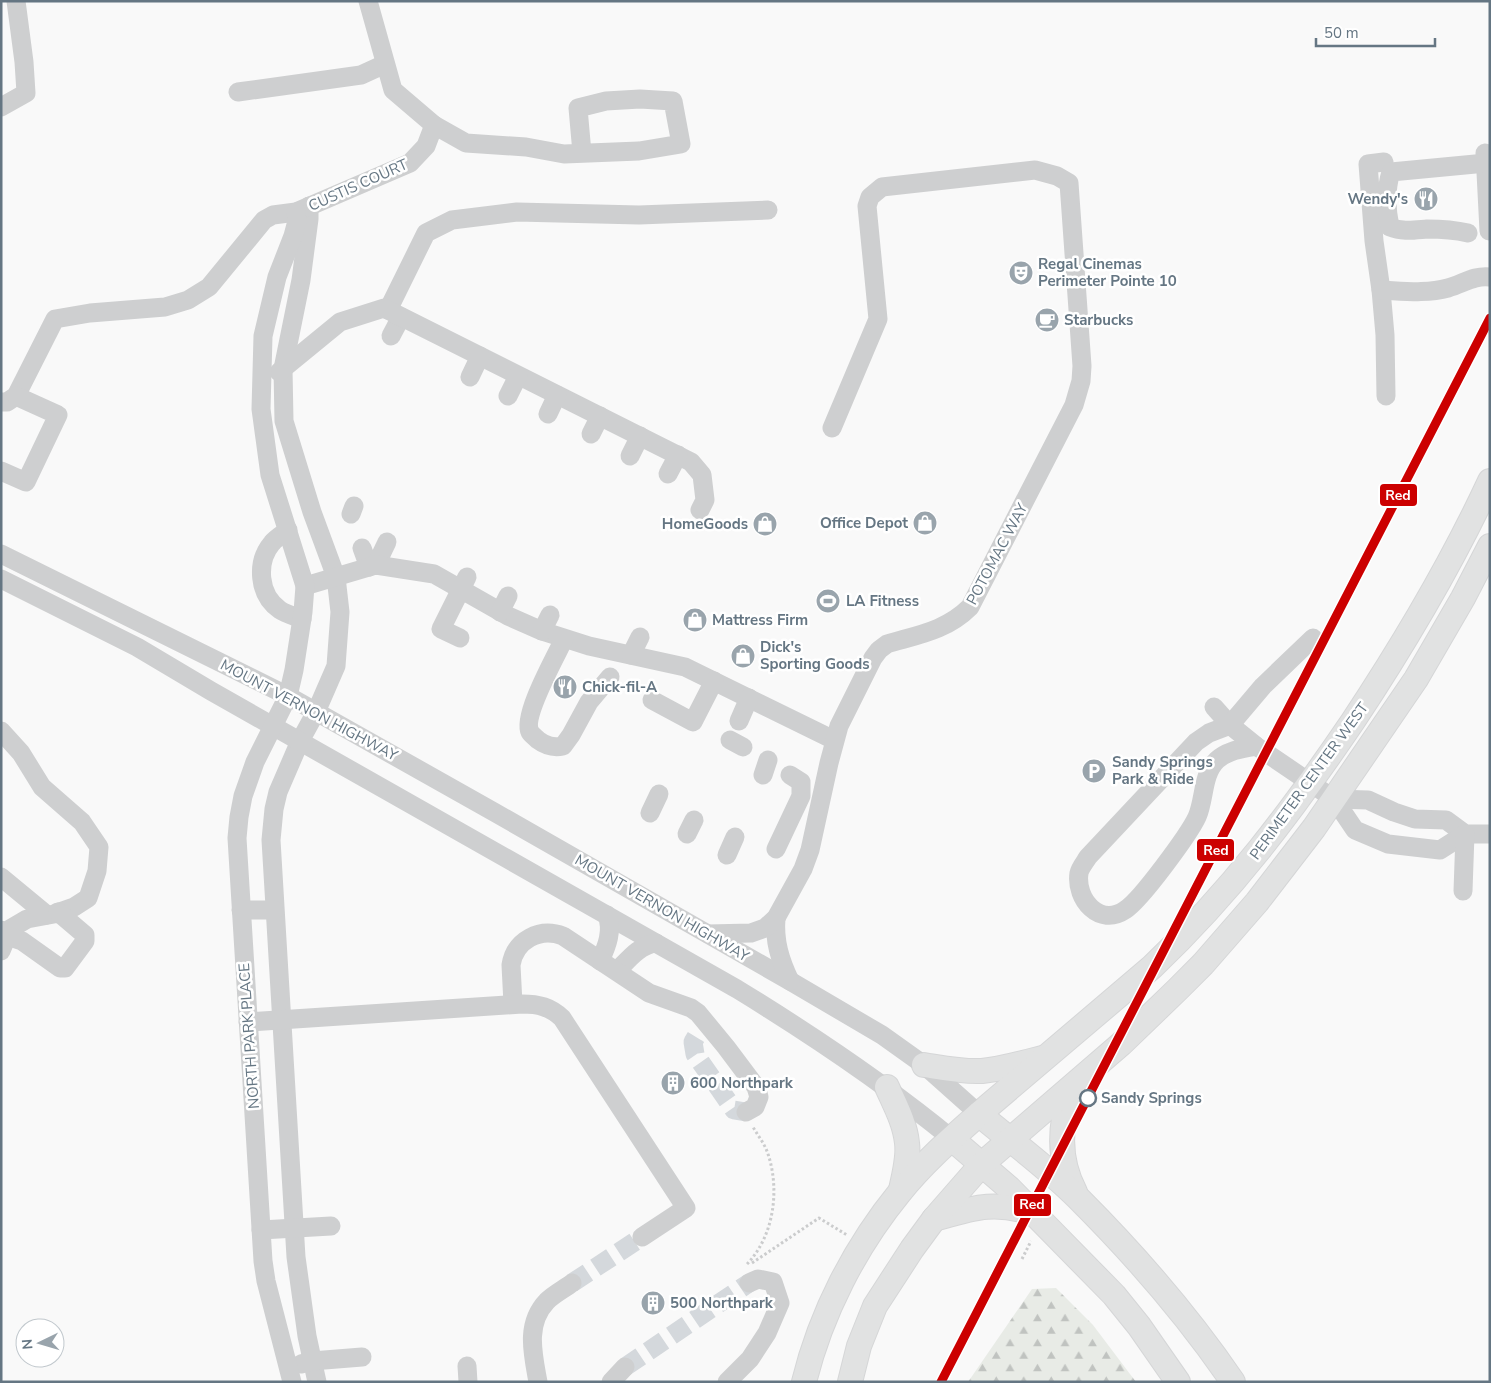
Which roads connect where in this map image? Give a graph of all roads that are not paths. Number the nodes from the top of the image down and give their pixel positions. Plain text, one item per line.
1 (16, 1) edge
2 (368, 1) edge
3 (385, 64) junction
4 (238, 92) dead end
5 (1, 107) edge
6 (434, 125) junction
7 (582, 154) junction
8 (1376, 163) dead end
9 (302, 209) junction
10 (768, 210) dead end
11 (1489, 231) edge
12 (1468, 234) dead end
13 (1394, 240) dead end
14 (1374, 242) junction
15 (1490, 277) edge
16 (1381, 290) junction
17 (395, 314) junction
18 (391, 336) dead end
19 (480, 356) junction
20 (283, 369) junction
21 (518, 376) junction
22 (470, 377) dead end
23 (263, 385) junction
24 (557, 395) junction
25 (508, 396) dead end
26 (1386, 396) dead end
27 (6, 403) edge
28 (548, 414) dead end
29 (600, 416) junction
30 (832, 428) dead end
31 (591, 434) dead end
32 (640, 436) junction
33 (678, 455) junction
34 (630, 456) dead end
35 (1, 471) edge
36 (668, 474) dead end
37 (1490, 481) edge
38 (700, 510) dead end
39 (288, 530) junction
40 (387, 542) dead end
41 (1490, 546) edge
42 (362, 548) dead end
43 (1, 554) edge
44 (372, 566) junction
45 (336, 577) junction
46 (1, 578) edge
47 (464, 583) junction
48 (305, 586) junction
49 (302, 619) junction
50 (552, 630) junction
51 (640, 637) dead end
52 (460, 638) dead end
53 (1313, 638) dead end
54 (626, 654) junction
55 (542, 660) dead end
56 (610, 677) junction
57 (714, 681) junction
58 (288, 696) junction
59 (749, 698) junction
60 (652, 700) dead end
61 (1214, 708) dead end
62 (316, 712) junction
63 (592, 715) dead end
64 (739, 721) dead end
65 (1230, 725) junction
66 (273, 726) junction
67 (1, 731) edge
68 (834, 740) junction
69 (300, 741) junction
70 (1256, 746) junction
71 (790, 775) dead end
72 (1311, 783) junction
73 (659, 794) dead end
74 (1334, 799) junction
75 (650, 814) dead end
76 (1465, 834) junction
77 (1490, 834) edge
78 (735, 837) dead end
79 (776, 849) dead end
80 (727, 855) dead end
81 (1, 877) edge
82 (1464, 891) dead end
83 (241, 910) junction
84 (274, 910) junction
85 (52, 914) junction
86 (607, 915) junction
87 (776, 918) junction
88 (708, 934) junction
89 (3, 939) edge
90 (656, 943) junction
91 (600, 961) junction
92 (617, 972) junction
93 (790, 981) junction
94 (514, 1004) junction
95 (281, 1020) junction
96 (248, 1022) junction
97 (716, 1034) junction
98 (696, 1037) dead end
99 (1049, 1056) junction
100 (924, 1065) junction
101 (887, 1087) junction
102 (1071, 1089) junction
103 (979, 1114) junction
104 (748, 1117) road end
105 (952, 1139) junction
106 (1010, 1140) junction
107 (982, 1164) junction
108 (901, 1190) junction
109 (1078, 1198) junction
110 (1036, 1214) junction
111 (934, 1219) junction
112 (331, 1226) dead end
113 (294, 1228) junction
114 (261, 1230) junction
115 (642, 1237) tunnel mouth
116 (572, 1283) tunnel mouth
117 (749, 1283) tunnel mouth
118 (362, 1357) dead end
119 (322, 1360) junction
120 (625, 1367) tunnel mouth
121 (290, 1374) edge
122 (316, 1382) edge
123 (326, 1382) edge
124 (538, 1382) edge
125 (611, 1382) edge
126 (727, 1382) edge
127 (804, 1382) edge
128 (850, 1382) edge
129 (1178, 1382) edge
130 (1233, 1382) edge

1 - 5 street
2 - 3 street
3 - 4 street
3 - 6 street
6 - 7 street
6 - 9 street, CUSTIS COURT
7 - 7 street
8 - 14 street
9 - 20 street
9 - 23 street
9 - 27 street, CUSTIS COURT
10 - 17 street
11 - 12 street
13 - 14 street
14 - 16 street
15 - 16 street
16 - 26 street
17 - 18 street
17 - 19 street
17 - 20 street
19 - 21 street
19 - 22 street
20 - 23 street
20 - 45 street
21 - 24 street
21 - 25 street
23 - 39 street
24 - 28 street
24 - 29 street
27 - 35 street
29 - 31 street
29 - 32 street
30 - 68 street, POTOMAC WAY
32 - 33 street
32 - 34 street
33 - 36 street
33 - 38 street
37 - 72 main road, PERIMETER CENTER WEST
39 - 48 street
39 - 49 street
40 - 44 street
41 - 74 main road, PERIMETER CENTER WEST
42 - 44 street
43 - 58 street, MOUNT VERNON HIGHWAY
44 - 45 street
44 - 47 street
45 - 48 street
45 - 62 street
46 - 66 street, MOUNT VERNON HIGHWAY
47 - 50 street
47 - 52 street
48 - 49 street, NORTH PARK PLACE
49 - 58 street, NORTH PARK PLACE
50 - 54 street
50 - 55 street
50 - 56 street
51 - 54 street
53 - 65 street
54 - 56 street
54 - 57 street
56 - 63 street
57 - 59 street
57 - 60 street
58 - 62 street, MOUNT VERNON HIGHWAY
58 - 66 street, NORTH PARK PLACE
59 - 64 street
59 - 68 street
61 - 65 street
62 - 69 street
62 - 88 street, MOUNT VERNON HIGHWAY
65 - 70 street
65 - 70 street
66 - 69 street, MOUNT VERNON HIGHWAY
66 - 83 street, NORTH PARK PLACE
67 - 85 street
68 - 87 street, POTOMAC WAY
69 - 84 street
69 - 86 street, MOUNT VERNON HIGHWAY
70 - 72 street
71 - 79 street
72 - 74 street
72 - 99 main road, PERIMETER CENTER WEST
73 - 75 street
74 - 76 street
74 - 76 street
74 - 102 main road, PERIMETER CENTER WEST
76 - 77 street
76 - 82 street
78 - 80 street
81 - 85 street
83 - 84 street
83 - 96 street, NORTH PARK PLACE
84 - 95 street
85 - 89 street
85 - 89 street
86 - 90 street, MOUNT VERNON HIGHWAY
86 - 91 street
87 - 88 street, POTOMAC WAY
87 - 93 street
88 - 93 street, MOUNT VERNON HIGHWAY
90 - 92 street
90 - 101 street, MOUNT VERNON HIGHWAY
91 - 92 street
91 - 94 street
92 - 97 street
93 - 100 street, MOUNT VERNON HIGHWAY
94 - 95 street
94 - 115 street
95 - 96 street
95 - 113 street
96 - 114 street, NORTH PARK PLACE
97 - 98 street
97 - 104 street
99 - 100 main road
99 - 103 main road, PERIMETER CENTER WEST
100 - 103 street, MOUNT VERNON HIGHWAY
101 - 105 street, MOUNT VERNON HIGHWAY
101 - 108 main road
102 - 106 main road, PERIMETER CENTER WEST
102 - 109 main road
103 - 105 main road, PERIMETER CENTER WEST
103 - 106 main road, MOUNT VERNON HIGHWAY
105 - 107 main road, MOUNT VERNON HIGHWAY
105 - 108 main road, PERIMETER CENTER WEST
106 - 107 main road, PERIMETER CENTER WEST
106 - 109 main road, MOUNT VERNON HIGHWAY
107 - 110 main road, MOUNT VERNON HIGHWAY
107 - 111 main road, PERIMETER CENTER WEST
108 - 127 main road, PERIMETER CENTER WEST
109 - 130 main road, MOUNT VERNON HIGHWAY
110 - 111 main road
110 - 129 main road, MOUNT VERNON HIGHWAY
111 - 128 main road, PERIMETER CENTER WEST
112 - 113 street
113 - 114 street
113 - 119 street
114 - 121 street, NORTH PARK PLACE
116 - 124 street
117 - 126 street
118 - 119 street
119 - 121 street
119 - 122 street
119 - 123 street
120 - 125 street

